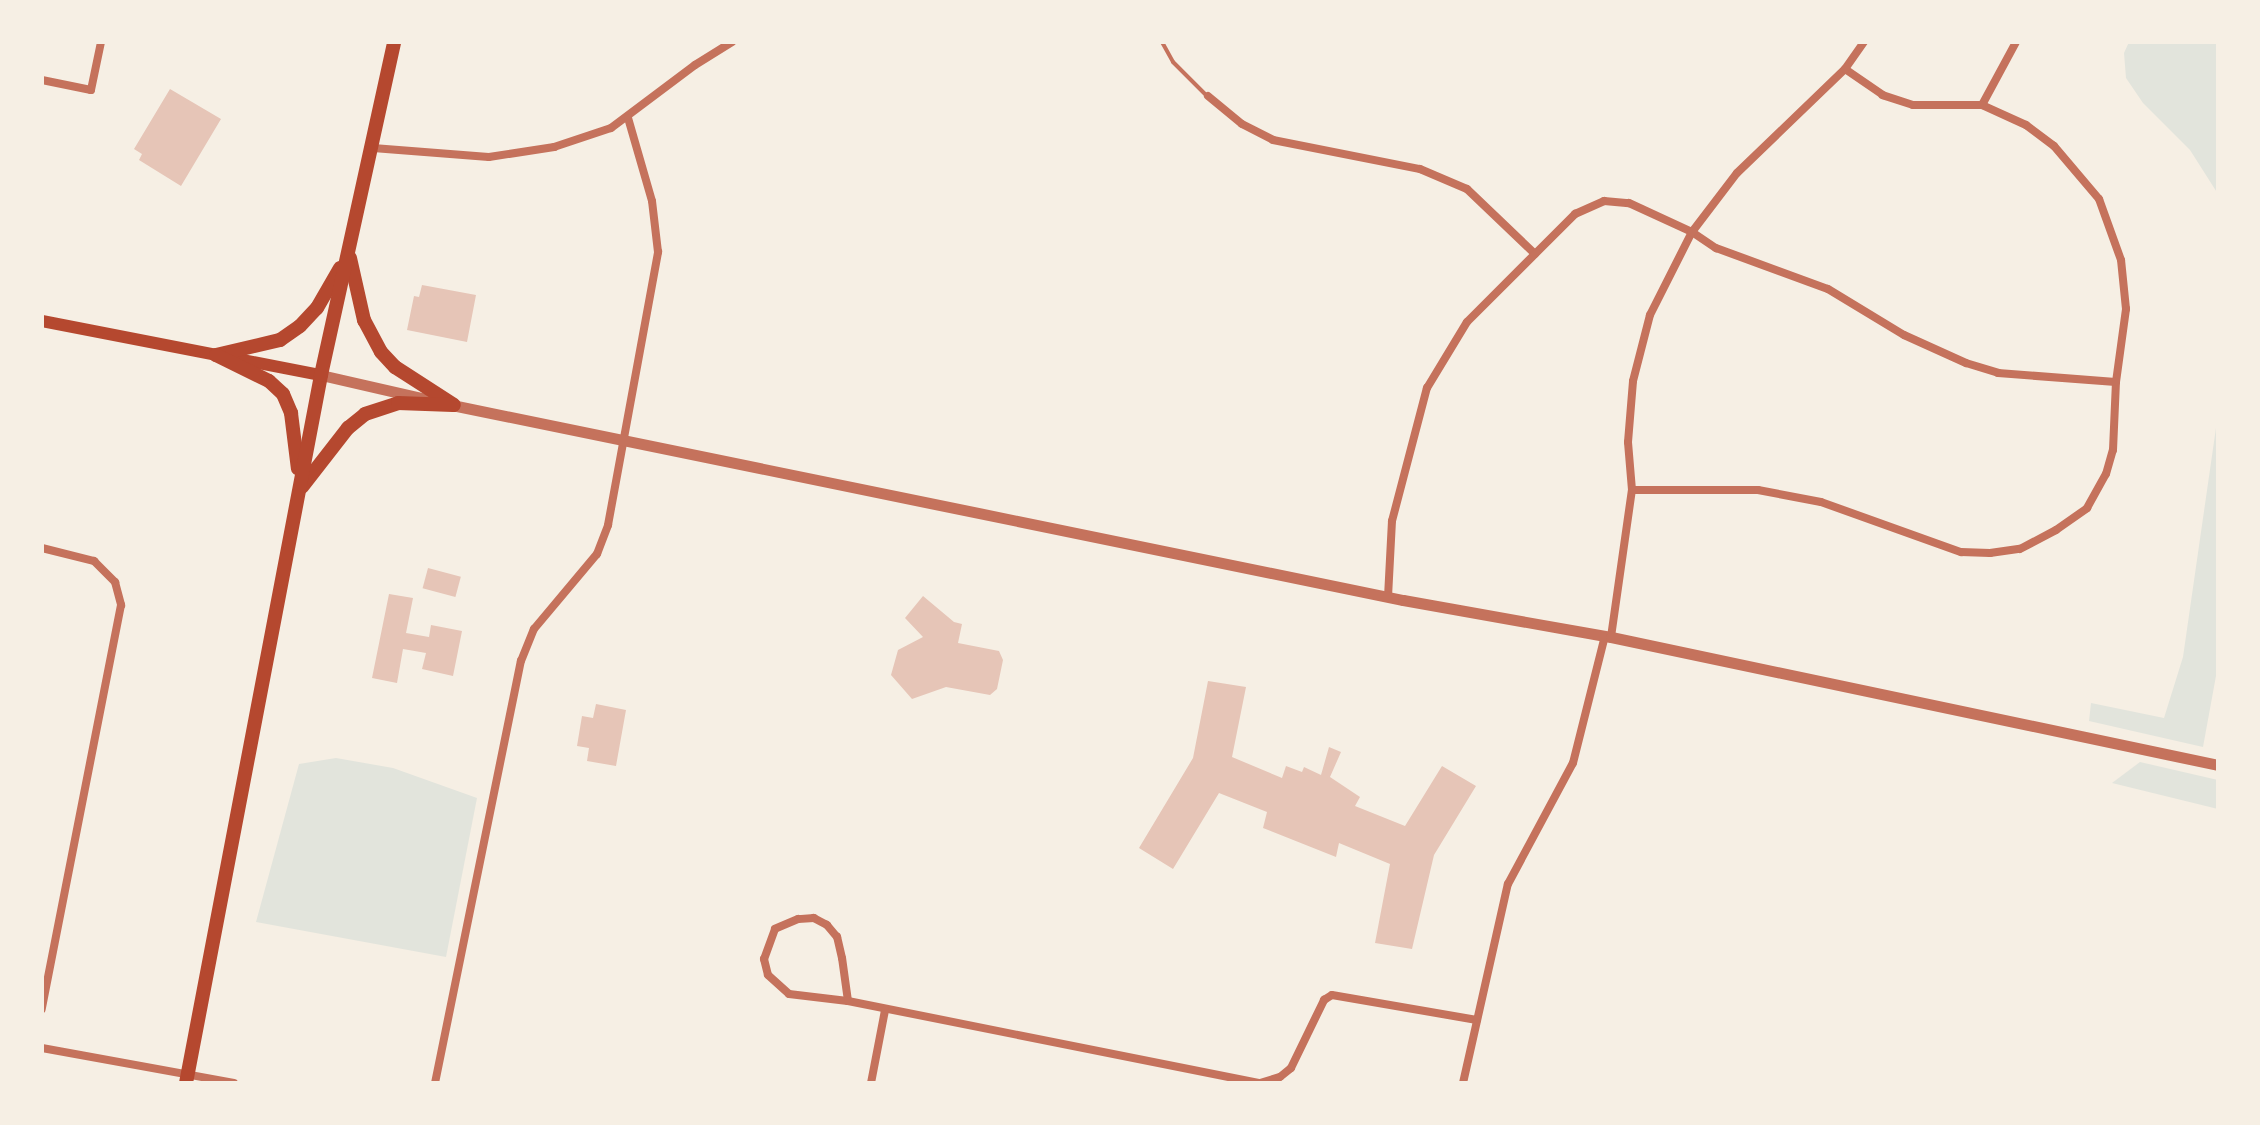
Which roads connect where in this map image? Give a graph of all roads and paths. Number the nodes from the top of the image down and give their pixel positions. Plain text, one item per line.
1 (101, 42) edge
2 (394, 42) edge
3 (732, 42) edge
4 (1162, 42) edge
5 (1864, 42) edge
6 (2016, 42) edge
7 (1845, 69) junction
8 (42, 80) edge
9 (1208, 96) joint
10 (1982, 105) junction
11 (628, 118) junction
12 (373, 148) junction
13 (1692, 232) junction
14 (349, 254) junction
15 (1535, 254) junction
16 (42, 321) edge
17 (216, 355) junction
18 (321, 375) junction
19 (2116, 382) junction
20 (454, 405) junction
21 (621, 442) junction
22 (1632, 490) junction
23 (299, 491) junction
24 (42, 548) edge
25 (1388, 597) junction
26 (1608, 636) junction
27 (2218, 765) edge
28 (848, 1001) junction
29 (42, 1009) edge
30 (885, 1010) junction
31 (1477, 1020) junction
32 (42, 1048) edge
33 (187, 1078) edge
34 (234, 1083) edge
35 (435, 1083) edge
36 (871, 1083) edge
37 (1463, 1083) edge

1 - 8 street
2 - 12 main road
3 - 11 street
4 - 9 lane
5 - 7 street
6 - 10 street
7 - 10 street
7 - 13 street
9 - 15 street
10 - 19 street
11 - 12 street
11 - 21 street
12 - 14 main road
13 - 15 street
13 - 19 street
13 - 22 street
14 - 17 main road
14 - 18 main road
14 - 20 main road
15 - 25 street
16 - 17 main road
17 - 18 main road
17 - 23 main road
18 - 20 street
18 - 23 main road
19 - 22 street
20 - 21 street
20 - 23 main road
21 - 25 street
21 - 35 street
22 - 26 street
23 - 33 main road
24 - 29 street
25 - 26 street
26 - 27 street
26 - 31 street
28 - 28 street
28 - 30 street
30 - 31 street
30 - 36 street
31 - 37 street
32 - 33 street
33 - 34 street

